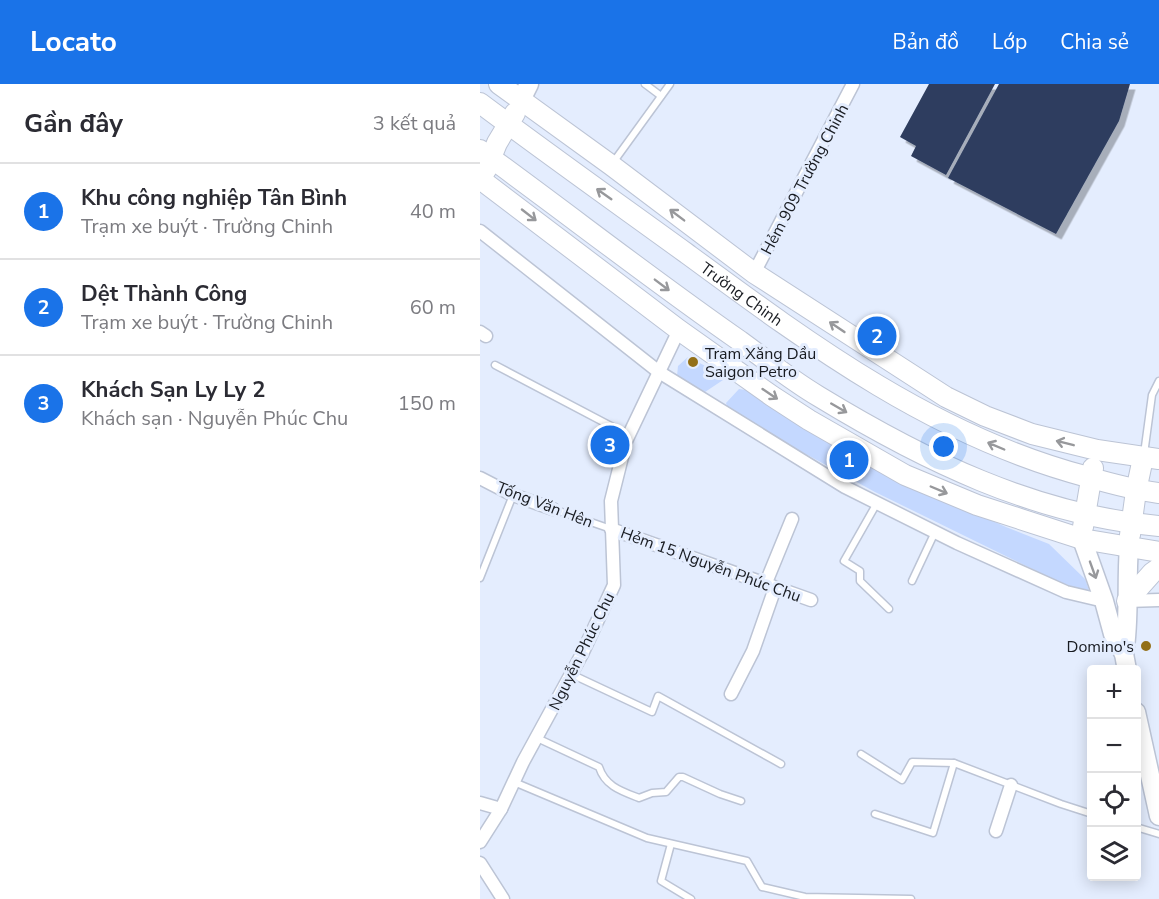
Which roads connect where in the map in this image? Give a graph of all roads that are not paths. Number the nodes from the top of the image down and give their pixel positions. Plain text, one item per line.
1 (494, 84) edge
2 (499, 84) edge
3 (645, 84) edge
4 (670, 84) edge
5 (854, 84) edge
6 (525, 92) edge
7 (661, 96) junction
8 (480, 103) edge
9 (508, 124) junction
10 (486, 154) edge
11 (611, 165) junction
12 (481, 181) edge
13 (480, 231) edge
14 (754, 273) junction
15 (679, 330) junction
16 (495, 365) dead end
17 (659, 372) junction
18 (1159, 381) edge
19 (628, 435) junction
20 (1097, 450) junction
21 (1151, 458) edge
22 (480, 478) edge
23 (1091, 478) junction
24 (1136, 491) junction
25 (1159, 493) edge
26 (513, 495) junction
27 (877, 503) junction
28 (553, 509) joint
29 (1084, 514) junction
30 (792, 519) dead end
31 (1131, 524) junction
32 (1159, 526) edge
33 (610, 529) junction
34 (935, 532) junction
35 (1082, 539) junction
36 (1129, 548) junction
37 (1159, 552) edge
38 (1159, 568) edge
39 (480, 578) edge
40 (912, 581) dead end
41 (770, 586) junction
42 (811, 600) dead end
43 (1159, 600) edge
44 (1104, 601) junction
45 (1127, 601) junction
46 (889, 609) dead end
47 (1126, 662) edge
48 (571, 674) junction
49 (731, 694) dead end
50 (1138, 719) edge
51 (537, 738) junction
52 (861, 754) dead end
53 (954, 763) junction
54 (781, 764) dead end
55 (514, 782) junction
56 (1011, 785) junction
57 (741, 801) dead end
58 (480, 803) edge
59 (501, 808) junction
60 (1087, 812) edge
61 (875, 814) dead end
62 (1159, 816) edge
63 (1141, 828) edge
64 (996, 831) dead end
65 (1159, 834) edge
66 (480, 842) edge
67 (671, 844) junction
68 (480, 863) edge
69 (503, 899) edge
70 (691, 899) edge
71 (911, 899) edge

1 - 8 main road
2 - 6 main road, Trường Chinh
3 - 7 lane
4 - 7 lane
5 - 14 street, Hẻm 909 Trường Chinh
6 - 9 main road
6 - 11 main road, Trường Chinh
7 - 11 lane
8 - 9 main road, Trường Chinh
9 - 10 main road
23 -> 9 main road, Trường Chinh
10 - 12 main road
10 -> 29 main road
14 -> 11 main road, Trường Chinh
12 -> 15 main road
13 - 17 street
20 -> 14 main road, Trường Chinh
15 - 17 street, Nguyễn Phúc Chu
15 -> 35 main road
16 - 19 lane
17 - 19 street, Nguyễn Phúc Chu
17 - 27 street
18 - 21 lane
19 - 33 street, Nguyễn Phúc Chu
20 - 21 main road, Trường Chinh
20 - 23 main road
21 - 24 main road
22 - 26 street, Tống Văn Hên
23 - 24 main road, Trường Chinh
23 - 29 main road
24 - 25 main road, Trường Chinh
24 - 31 main road
26 - 28 street, Tống Văn Hên
26 - 39 lane
27 - 34 street
27 - 46 lane
28 - 33 lane, Tống Văn Hên
29 - 31 main road
29 - 35 main road
30 - 41 street
31 - 32 main road
31 - 36 main road
33 - 41 street, Hẻm 15 Nguyễn Phúc Chu
33 - 48 street, Nguyễn Phúc Chu
34 - 40 lane
34 - 44 street
35 - 36 main road
35 -> 44 main road
36 - 37 main road
36 - 45 main road
38 - 45 main road
41 - 42 street, Hẻm 15 Nguyễn Phúc Chu
41 - 49 street
43 - 45 street
44 - 47 main road
45 - 47 main road
48 - 51 street, Nguyễn Phúc Chu
48 - 54 lane
50 - 62 main road
51 - 55 street, Nguyễn Phúc Chu
51 - 57 lane
52 - 53 lane
53 - 56 lane
53 - 61 lane
55 - 59 street, Nguyễn Phúc Chu
55 - 67 lane
56 - 60 lane
56 - 64 street
58 - 59 street
59 - 66 street, Nguyễn Phúc Chu
63 - 65 lane
67 - 70 lane
67 - 71 lane
68 - 69 street

